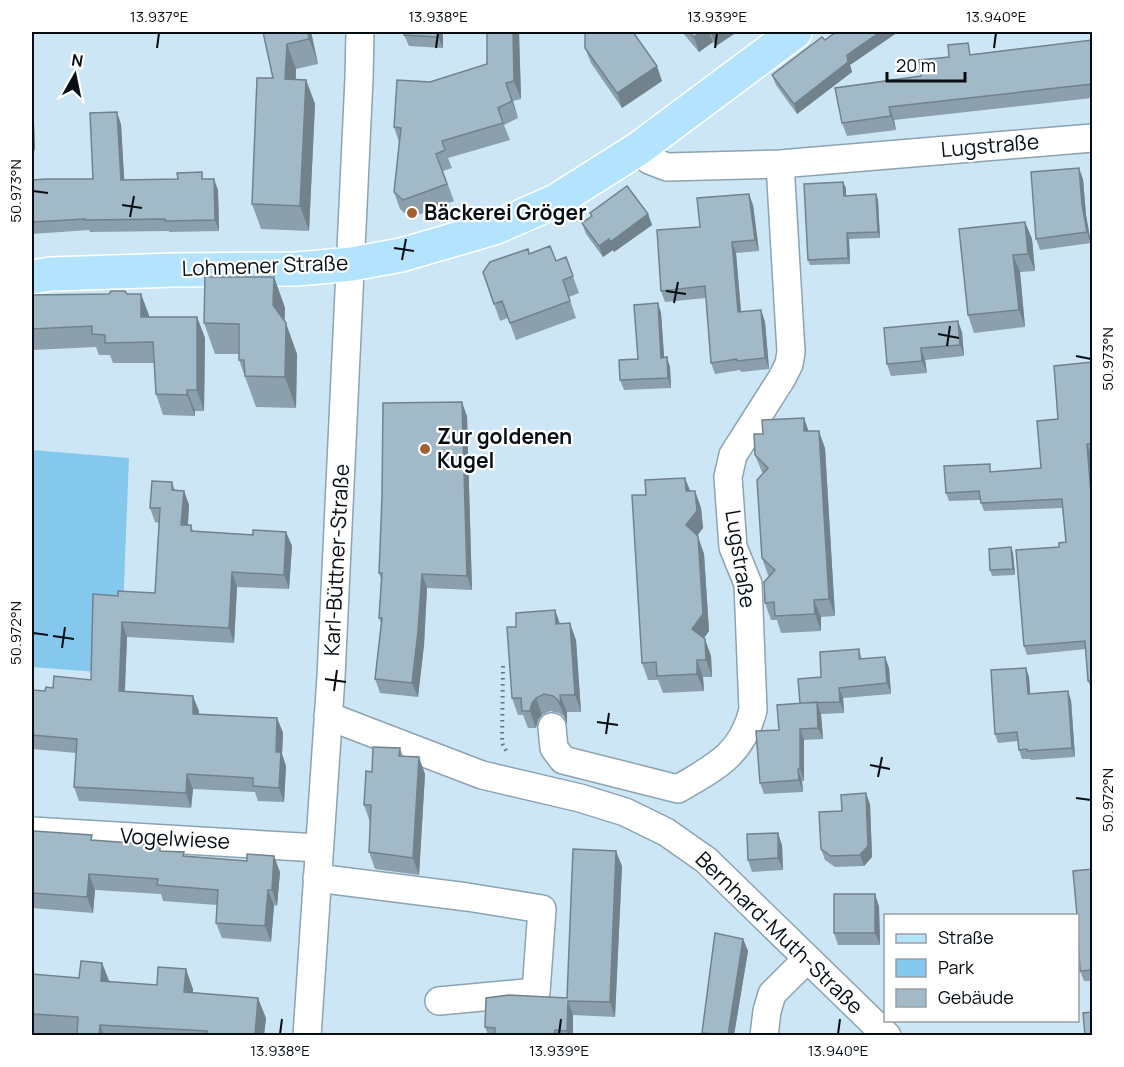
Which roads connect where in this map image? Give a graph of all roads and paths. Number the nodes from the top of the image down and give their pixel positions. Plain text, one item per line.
1 (360, 32) edge
2 (795, 32) edge
3 (1092, 138) edge
4 (638, 149) junction
5 (780, 164) junction
6 (352, 264) junction
7 (32, 278) edge
8 (503, 666) dead end
9 (328, 716) junction
10 (552, 727) dead end
11 (511, 756) dead end
12 (32, 831) edge
13 (318, 848) junction
14 (317, 878) junction
15 (807, 959) junction
16 (439, 1001) dead end
17 (307, 1035) edge
18 (764, 1035) edge
19 (887, 1035) edge

1 - 6 street, Karl-Büttner-Straße
2 - 4 main road, Lohmener Straße
3 - 5 street, Lugstraße
4 - 5 street, Lugstraße
4 - 6 main road, Lohmener Straße
5 - 10 street, Lugstraße
6 - 7 main road, Lohmener Straße
6 - 9 street, Karl-Büttner-Straße
8 - 11 path
9 - 13 street, Karl-Büttner-Straße
9 - 15 street, Bernhard-Muth-Straße
12 - 13 street, Vogelwiese
13 - 14 street, Karl-Büttner-Straße
14 - 16 street
14 - 17 street, Karl-Büttner-Straße
15 - 18 street
15 - 19 street, Bernhard-Muth-Straße

